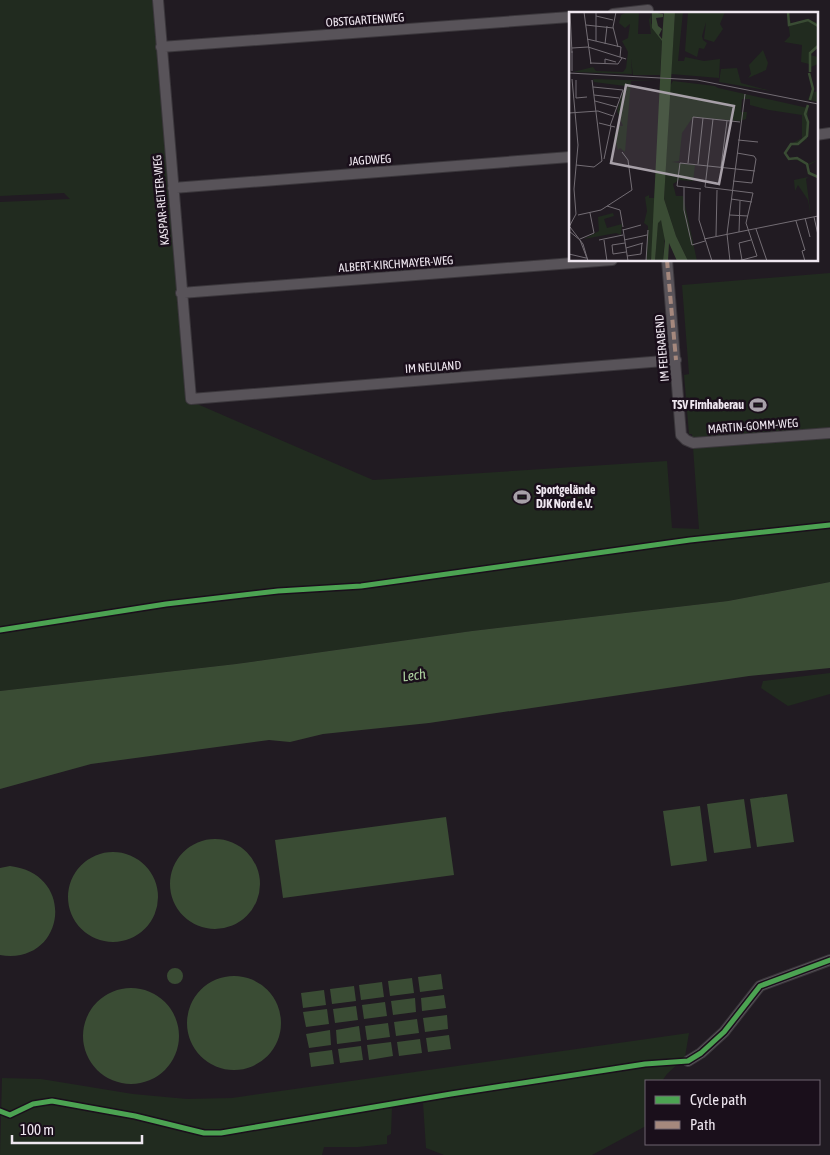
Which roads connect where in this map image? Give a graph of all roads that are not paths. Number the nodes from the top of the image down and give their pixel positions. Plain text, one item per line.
1 (158, 0) edge
2 (648, 8) edge
3 (625, 12) edge
4 (569, 17) edge
5 (162, 47) junction
6 (569, 157) edge
7 (173, 188) junction
8 (599, 261) edge
9 (667, 261) edge
10 (182, 293) junction
11 (676, 360) junction
12 (191, 399) joint
13 (830, 433) edge
14 (681, 435) joint
15 (830, 960) edge
16 (688, 1060) dead end

1 - 5 street, KASPAR-REITER-WEG
2 - 3 street
4 - 5 street, OBSTGARTENWEG
5 - 7 street, KASPAR-REITER-WEG
6 - 7 street, JAGDWEG
7 - 10 street, KASPAR-REITER-WEG
8 - 10 street, ALBERT-KIRCHMAYER-WEG
9 - 11 street, IM FEIERABEND
10 - 12 street, KASPAR-REITER-WEG
11 - 12 street, IM NEULAND
11 - 14 street, IM FEIERABEND
13 - 14 street, MARTIN-GOMM-WEG
15 - 16 street

